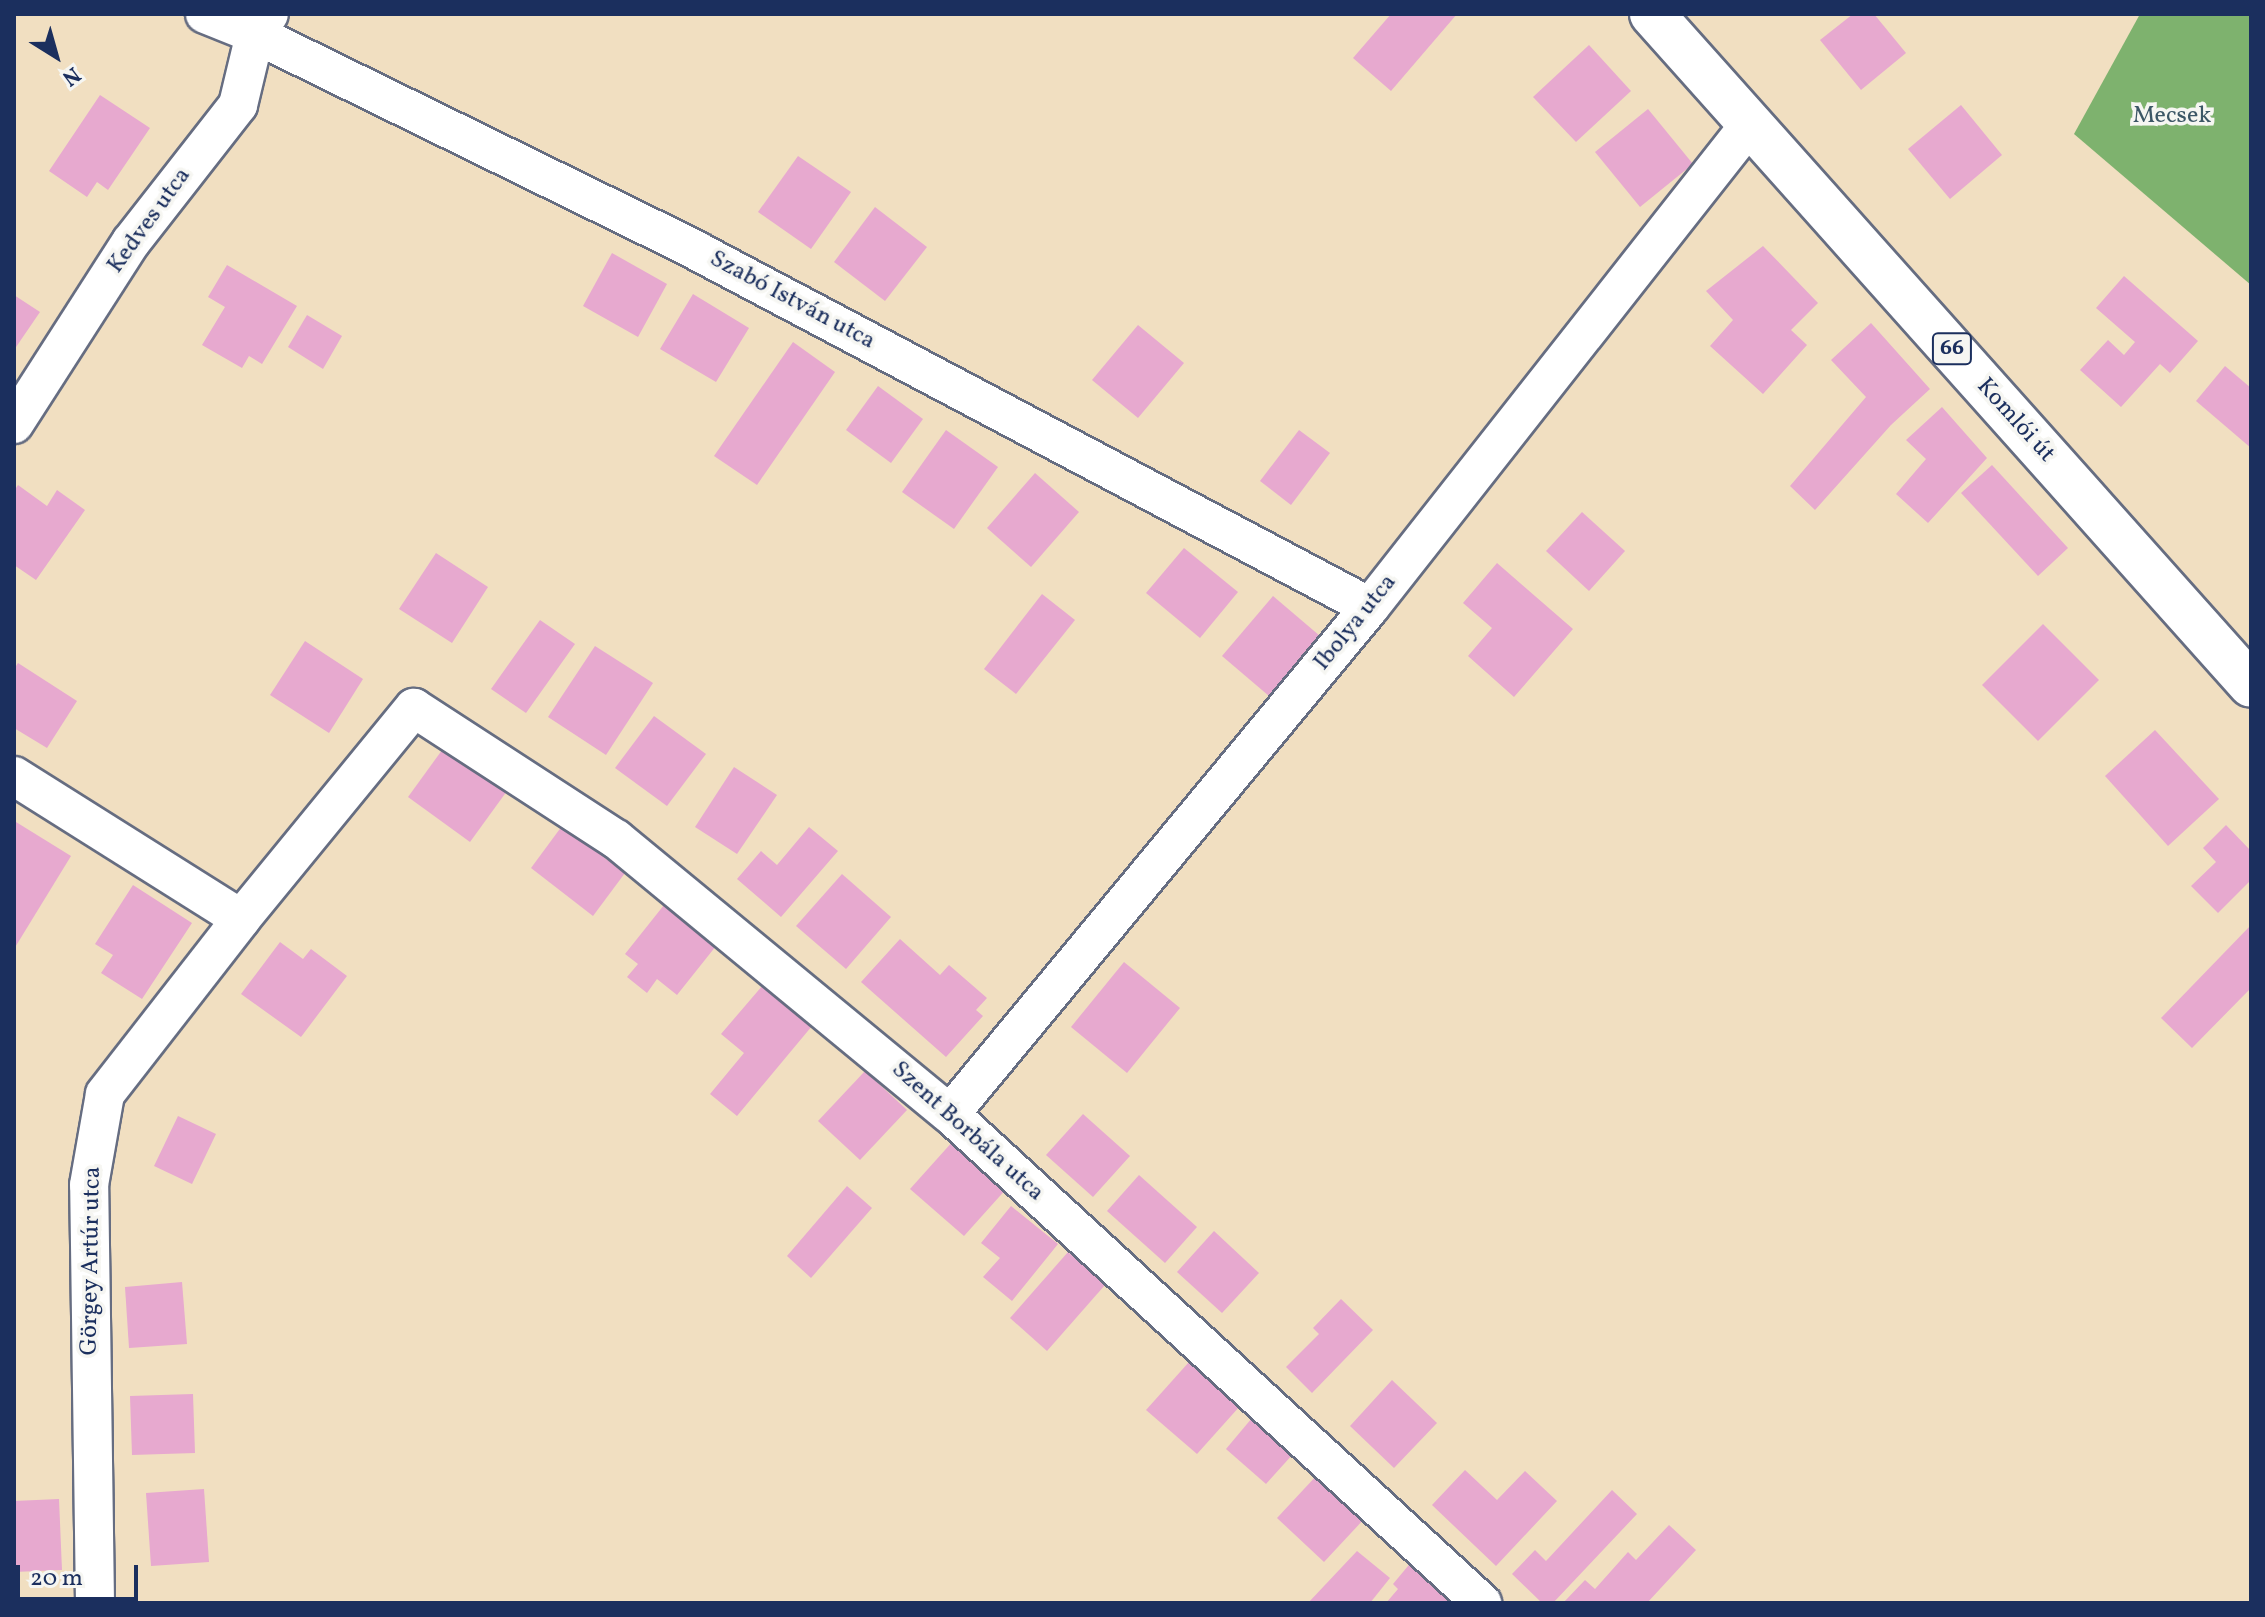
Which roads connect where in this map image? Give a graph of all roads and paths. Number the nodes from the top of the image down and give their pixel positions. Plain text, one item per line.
1 (205, 14) edge
2 (1652, 14) edge
3 (262, 24) edge
4 (1750, 124) junction
5 (14, 424) edge
6 (1370, 607) junction
7 (2251, 685) edge
8 (414, 708) joint
9 (14, 776) edge
10 (241, 919) junction
11 (950, 1114) junction
12 (95, 1603) edge
13 (1482, 1603) edge

1 - 3 street, Szabó István utca
2 - 4 main road, Komlói út / 66
3 - 5 street, Kedves utca
3 - 6 street, Szabó István utca
4 - 6 street, Ibolya utca
4 - 7 main road, Komlói út / 66
6 - 11 street, Ibolya utca
8 - 10 street, Görgey Artúr utca
8 - 11 street, Szent Borbála utca
9 - 10 street
10 - 12 street, Görgey Artúr utca
11 - 13 street, Szent Borbála utca

